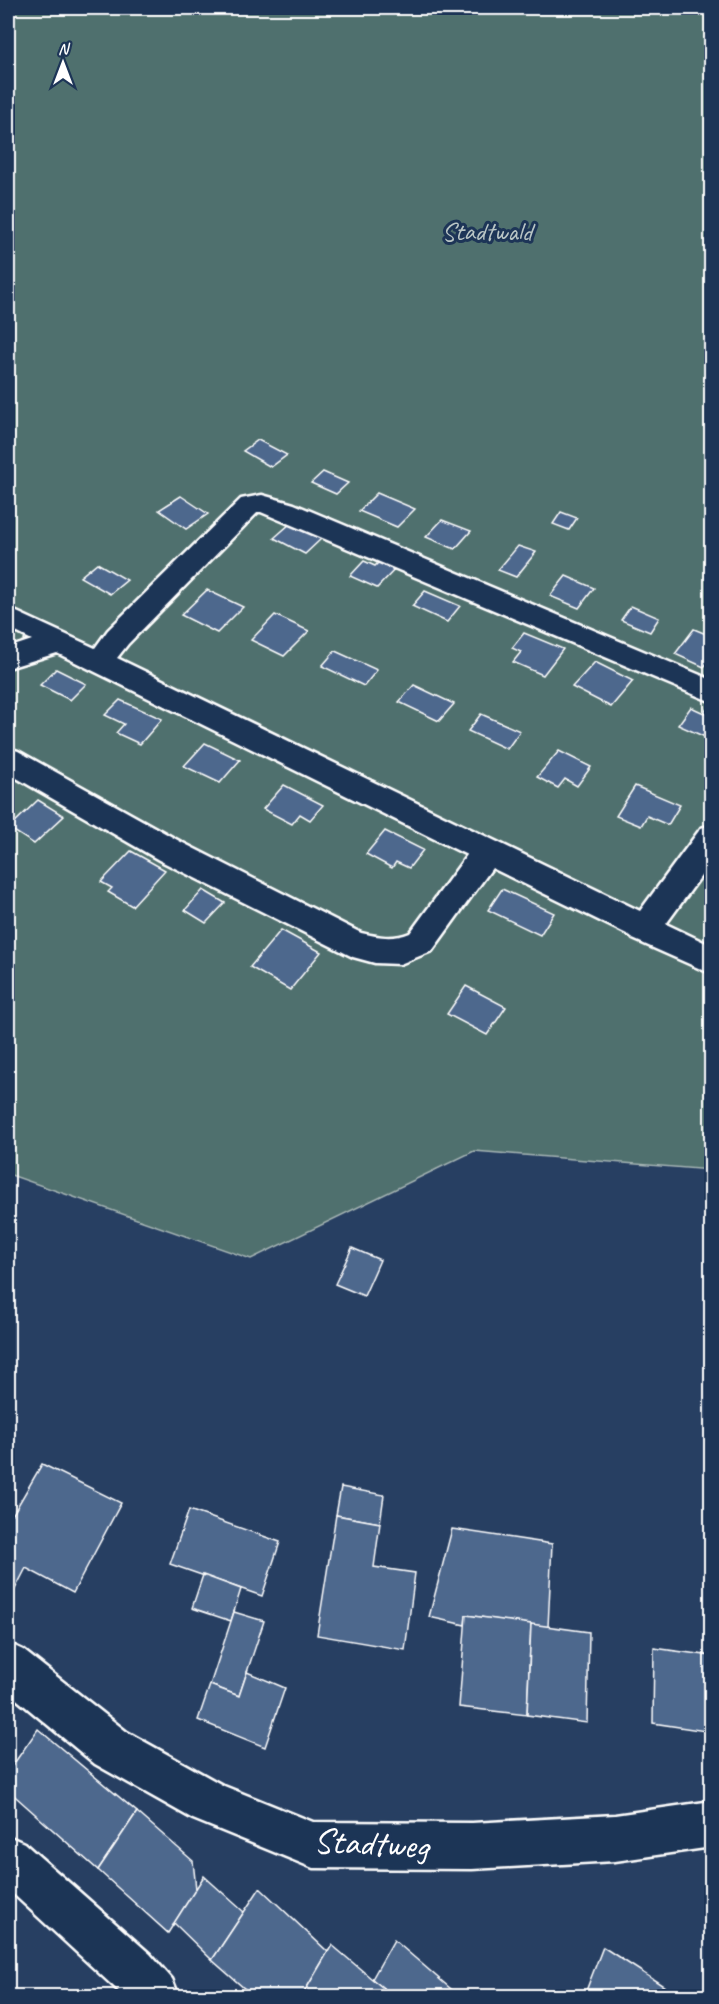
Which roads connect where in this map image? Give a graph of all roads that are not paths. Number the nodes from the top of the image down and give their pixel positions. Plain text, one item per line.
1 (8, 617) edge
2 (58, 642) junction
3 (8, 658) edge
4 (99, 662) junction
5 (711, 692) edge
6 (8, 759) edge
7 (711, 837) edge
8 (486, 852) junction
9 (644, 930) junction
10 (711, 962) edge
11 (8, 1665) edge
12 (711, 1824) edge
13 (8, 1859) edge
14 (155, 1996) edge

1 - 2 street
2 - 3 street
2 - 4 street
4 - 5 street
4 - 8 street
6 - 8 street
7 - 9 street
8 - 9 street
9 - 10 street
11 - 12 street, Stadtweg
13 - 14 street

